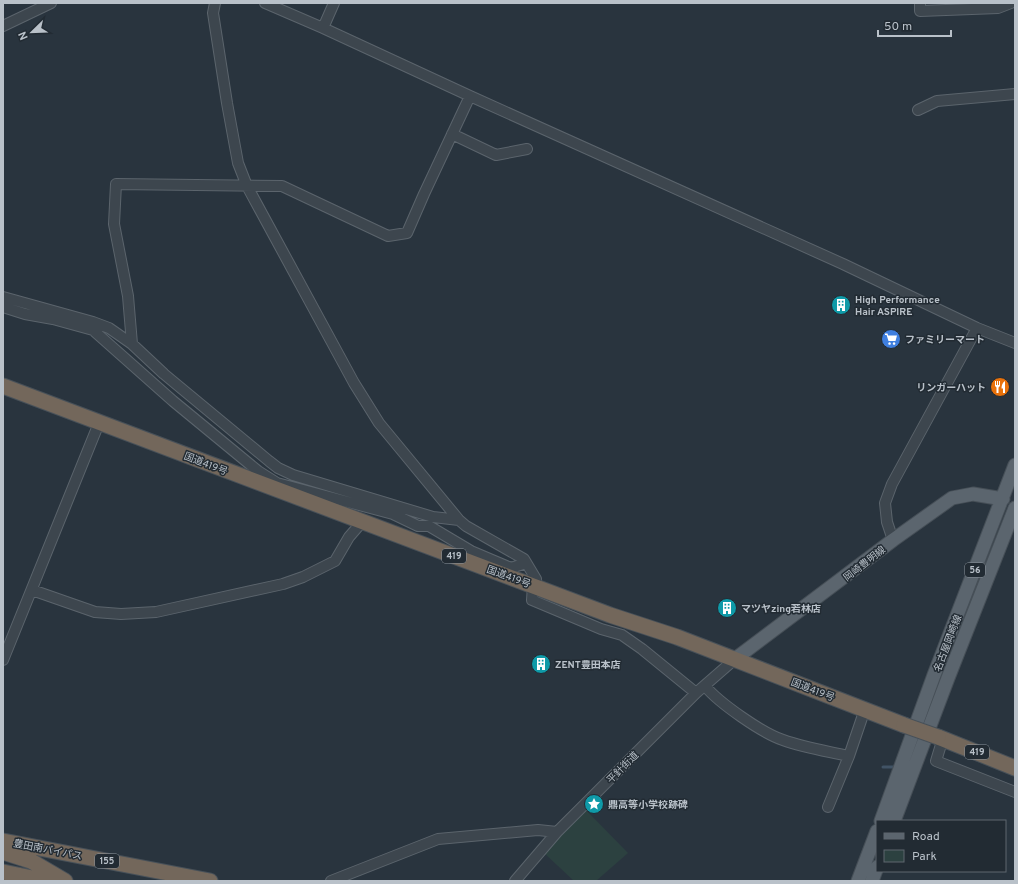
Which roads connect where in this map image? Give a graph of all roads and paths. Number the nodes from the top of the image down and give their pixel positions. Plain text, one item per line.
1 (51, 3) edge
2 (215, 3) edge
3 (265, 3) edge
4 (334, 3) edge
5 (920, 3) edge
6 (1011, 3) edge
7 (3, 26) edge
8 (323, 28) junction
9 (1015, 94) edge
10 (470, 96) junction
11 (918, 110) dead end
12 (452, 134) junction
13 (527, 149) dead end
14 (247, 186) junction
15 (3, 297) edge
16 (3, 307) edge
17 (977, 328) junction
18 (1015, 343) edge
19 (132, 344) junction
20 (3, 386) edge
21 (99, 423) junction
22 (1015, 465) edge
23 (1003, 499) junction
24 (1014, 516) edge
25 (459, 520) junction
26 (362, 522) junction
27 (893, 540) junction
28 (526, 563) junction
29 (533, 585) junction
30 (32, 590) junction
31 (610, 615) junction
32 (601, 629) junction
33 (735, 659) junction
34 (3, 660) edge
35 (704, 686) junction
36 (696, 693) junction
37 (865, 709) junction
38 (940, 738) junction
39 (849, 756) junction
40 (1015, 768) edge
41 (1015, 792) edge
42 (828, 807) dead end
43 (880, 820) edge
44 (894, 820) edge
45 (557, 832) junction
46 (876, 834) edge
47 (3, 841) edge
48 (3, 852) edge
49 (876, 870) edge
50 (3, 872) edge
51 (47, 881) edge
52 (65, 881) edge
53 (210, 881) edge
54 (331, 881) edge
55 (515, 881) edge
56 (858, 881) edge
57 (872, 881) edge

1 - 7 street
2 - 14 street
3 - 8 street
4 - 8 street
5 - 6 street
8 - 10 street
9 - 11 street
10 - 12 street
10 - 17 street
12 - 13 street
12 - 14 street
14 - 19 street
14 - 25 street
15 - 19 street
16 - 28 street
17 - 18 street
17 - 27 street
19 - 25 street
20 - 21 highway, 国道419号 / 419
21 - 26 highway, 国道419号 / 419
21 - 30 street
22 - 23 main road, 名古屋岡崎線 / 56
23 - 27 main road, 岡崎豊明線
23 - 43 main road, 名古屋岡崎線 / 56
24 - 44 main road, 名古屋岡崎線 / 56
25 - 28 street
26 - 29 highway, 国道419号 / 419
26 - 30 street
27 - 33 main road, 岡崎豊明線
28 - 29 street
29 - 31 highway, 国道419号 / 419
29 - 32 street
30 - 34 street
31 - 32 street
31 - 33 highway, 国道419号 / 419
32 - 36 street
33 - 35 street, 平針街道
33 - 37 highway, 国道419号 / 419
35 - 36 street, 平針街道
35 - 39 street
36 - 45 street, 平針街道
37 - 38 highway, 国道419号 / 419, bridge
37 - 39 street
38 - 40 highway, 国道419号 / 419
38 - 41 street
39 - 42 street
45 - 54 street
45 - 55 street, 平針街道
46 - 56 main road
47 - 53 highway, 豊田南バイパス / 155
48 - 52 highway
49 - 57 main road
50 - 51 highway

